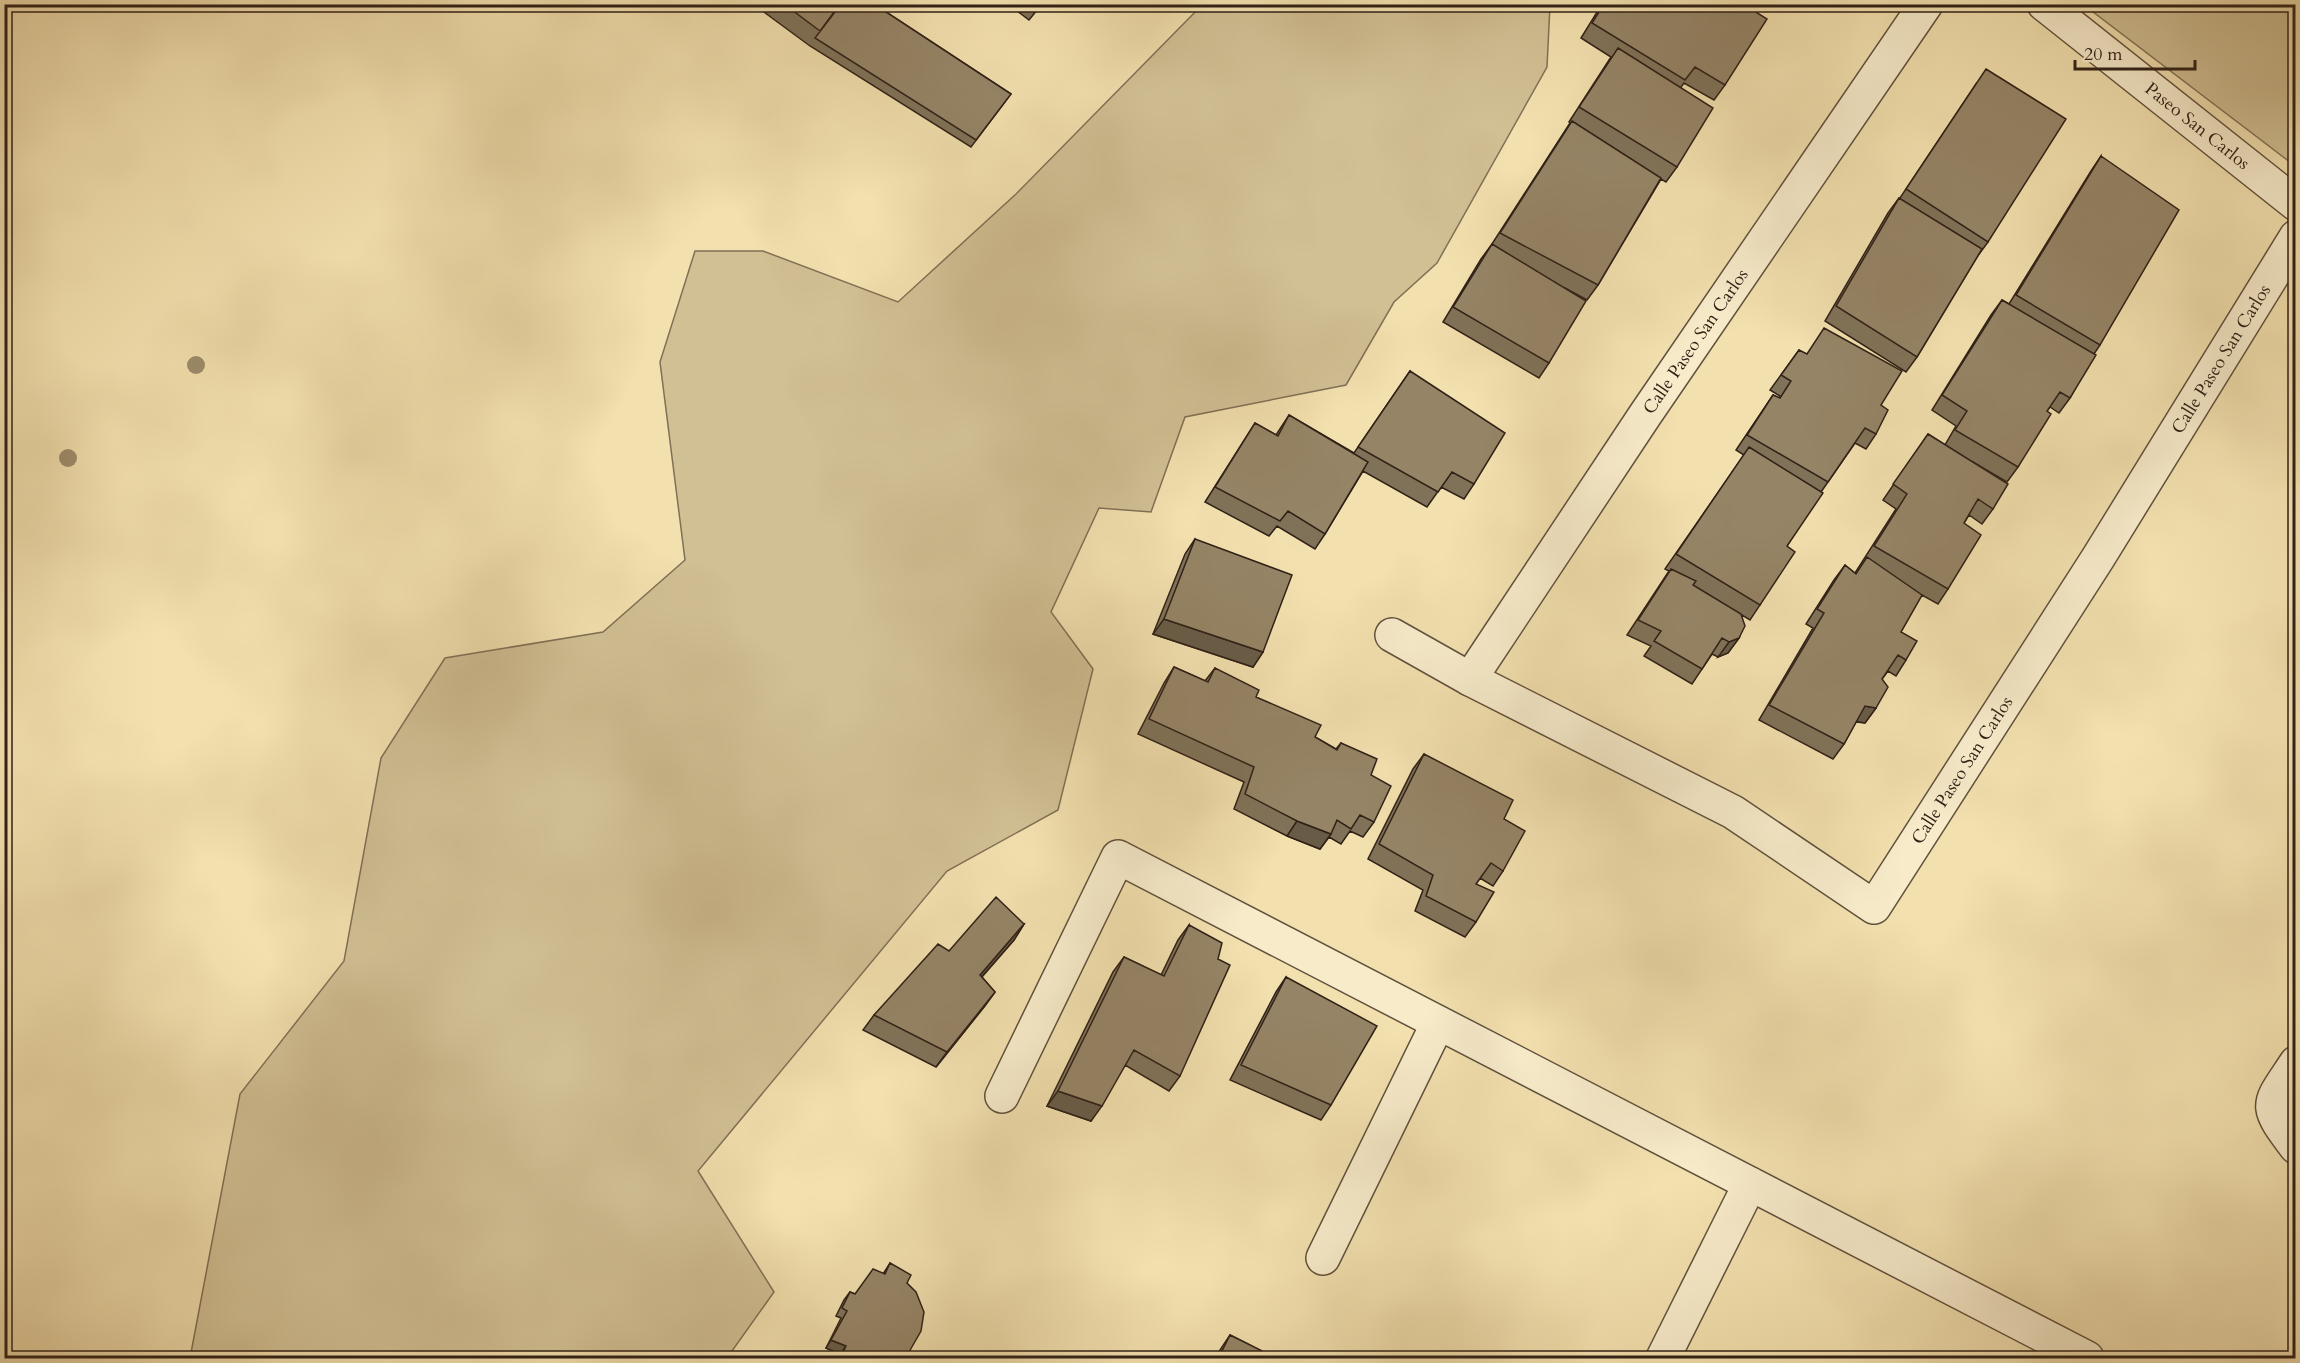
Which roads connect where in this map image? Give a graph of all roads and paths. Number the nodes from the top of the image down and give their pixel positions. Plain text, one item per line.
1 (1926, 4) edge
2 (2044, 4) edge
3 (2295, 204) edge
4 (2295, 237) edge
5 (1392, 635) dead end
6 (1470, 679) junction
7 (1438, 1023) junction
8 (2295, 1063) edge
9 (1002, 1096) dead end
10 (2295, 1147) edge
11 (1750, 1184) junction
12 (1323, 1258) dead end
13 (2055, 1352) edge
14 (1663, 1359) edge
15 (2087, 1359) edge

1 - 6 street, Calle Paseo San Carlos
2 - 3 street, Paseo San Carlos
4 - 6 street, Calle Paseo San Carlos
5 - 6 street, Calle Paseo San Carlos
7 - 9 street
7 - 11 street
7 - 12 street
8 - 10 street
11 - 13 street
11 - 14 street
13 - 15 street

